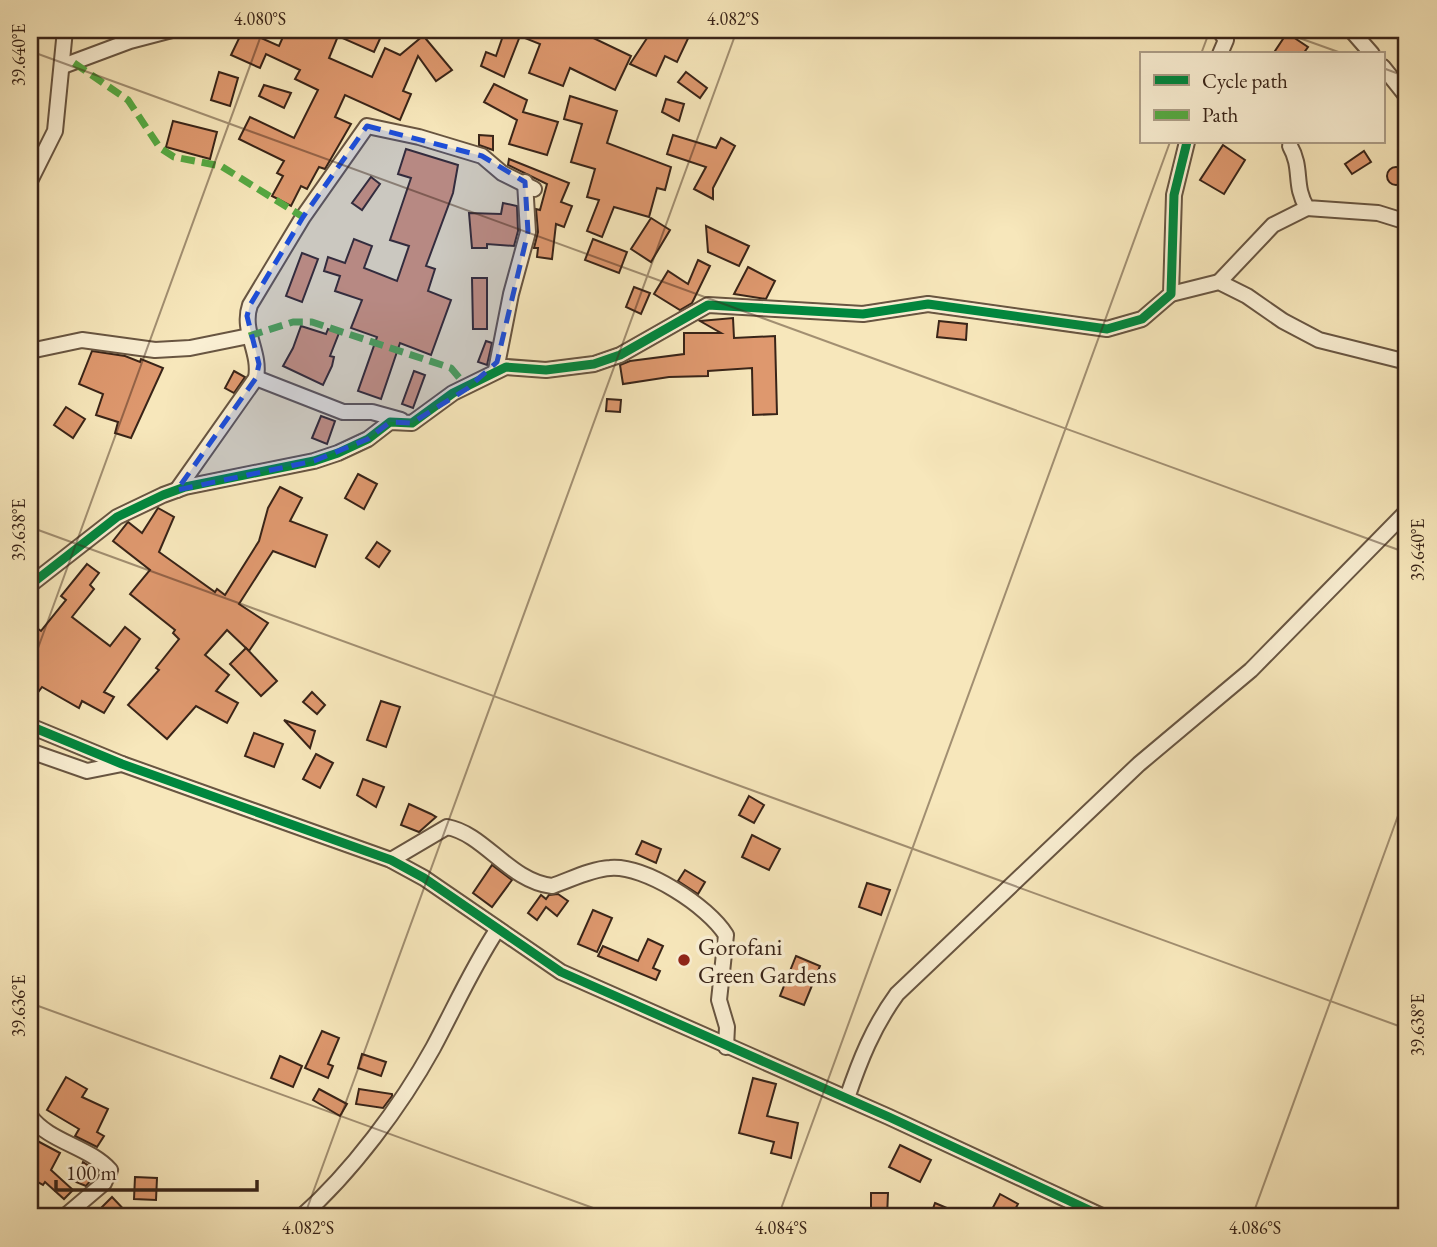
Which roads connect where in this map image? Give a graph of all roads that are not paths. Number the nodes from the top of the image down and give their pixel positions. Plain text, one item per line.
1 (65, 30) edge
2 (172, 30) edge
3 (1219, 30) edge
4 (1351, 30) edge
5 (1221, 52) edge
6 (1370, 52) edge
7 (63, 66) junction
8 (1384, 68) edge
9 (1407, 97) edge
10 (1188, 144) edge
11 (1290, 146) dead end
12 (30, 181) edge
13 (1307, 208) junction
14 (1407, 222) edge
15 (1219, 282) junction
16 (1171, 293) junction
17 (249, 336) junction
18 (30, 351) edge
19 (1407, 362) edge
20 (496, 366) junction
21 (256, 378) junction
22 (412, 423) junction
23 (177, 490) junction
24 (1407, 511) edge
25 (30, 585) edge
26 (30, 726) edge
27 (30, 751) edge
28 (121, 764) junction
29 (391, 860) junction
30 (497, 930) junction
31 (726, 1047) junction
32 (847, 1098) junction
33 (30, 1116) edge
34 (64, 1217) edge
35 (301, 1217) edge
36 (1104, 1217) edge

1 - 7 street
2 - 7 street
3 - 5 street
4 - 6 street
7 - 12 street
8 - 9 street
10 - 16 street
11 - 13 street
13 - 14 street
13 - 15 street
15 - 16 street
15 - 19 street
16 - 20 street
17 - 18 street
17 - 20 street
17 - 21 street
20 - 22 street
21 - 22 street
21 - 23 street
22 - 23 street
23 - 25 street
24 - 32 street
26 - 28 street
27 - 28 street
28 - 29 street
29 - 30 street
29 - 31 street
30 - 31 street
30 - 35 street
31 - 32 street
32 - 36 street
33 - 34 street

